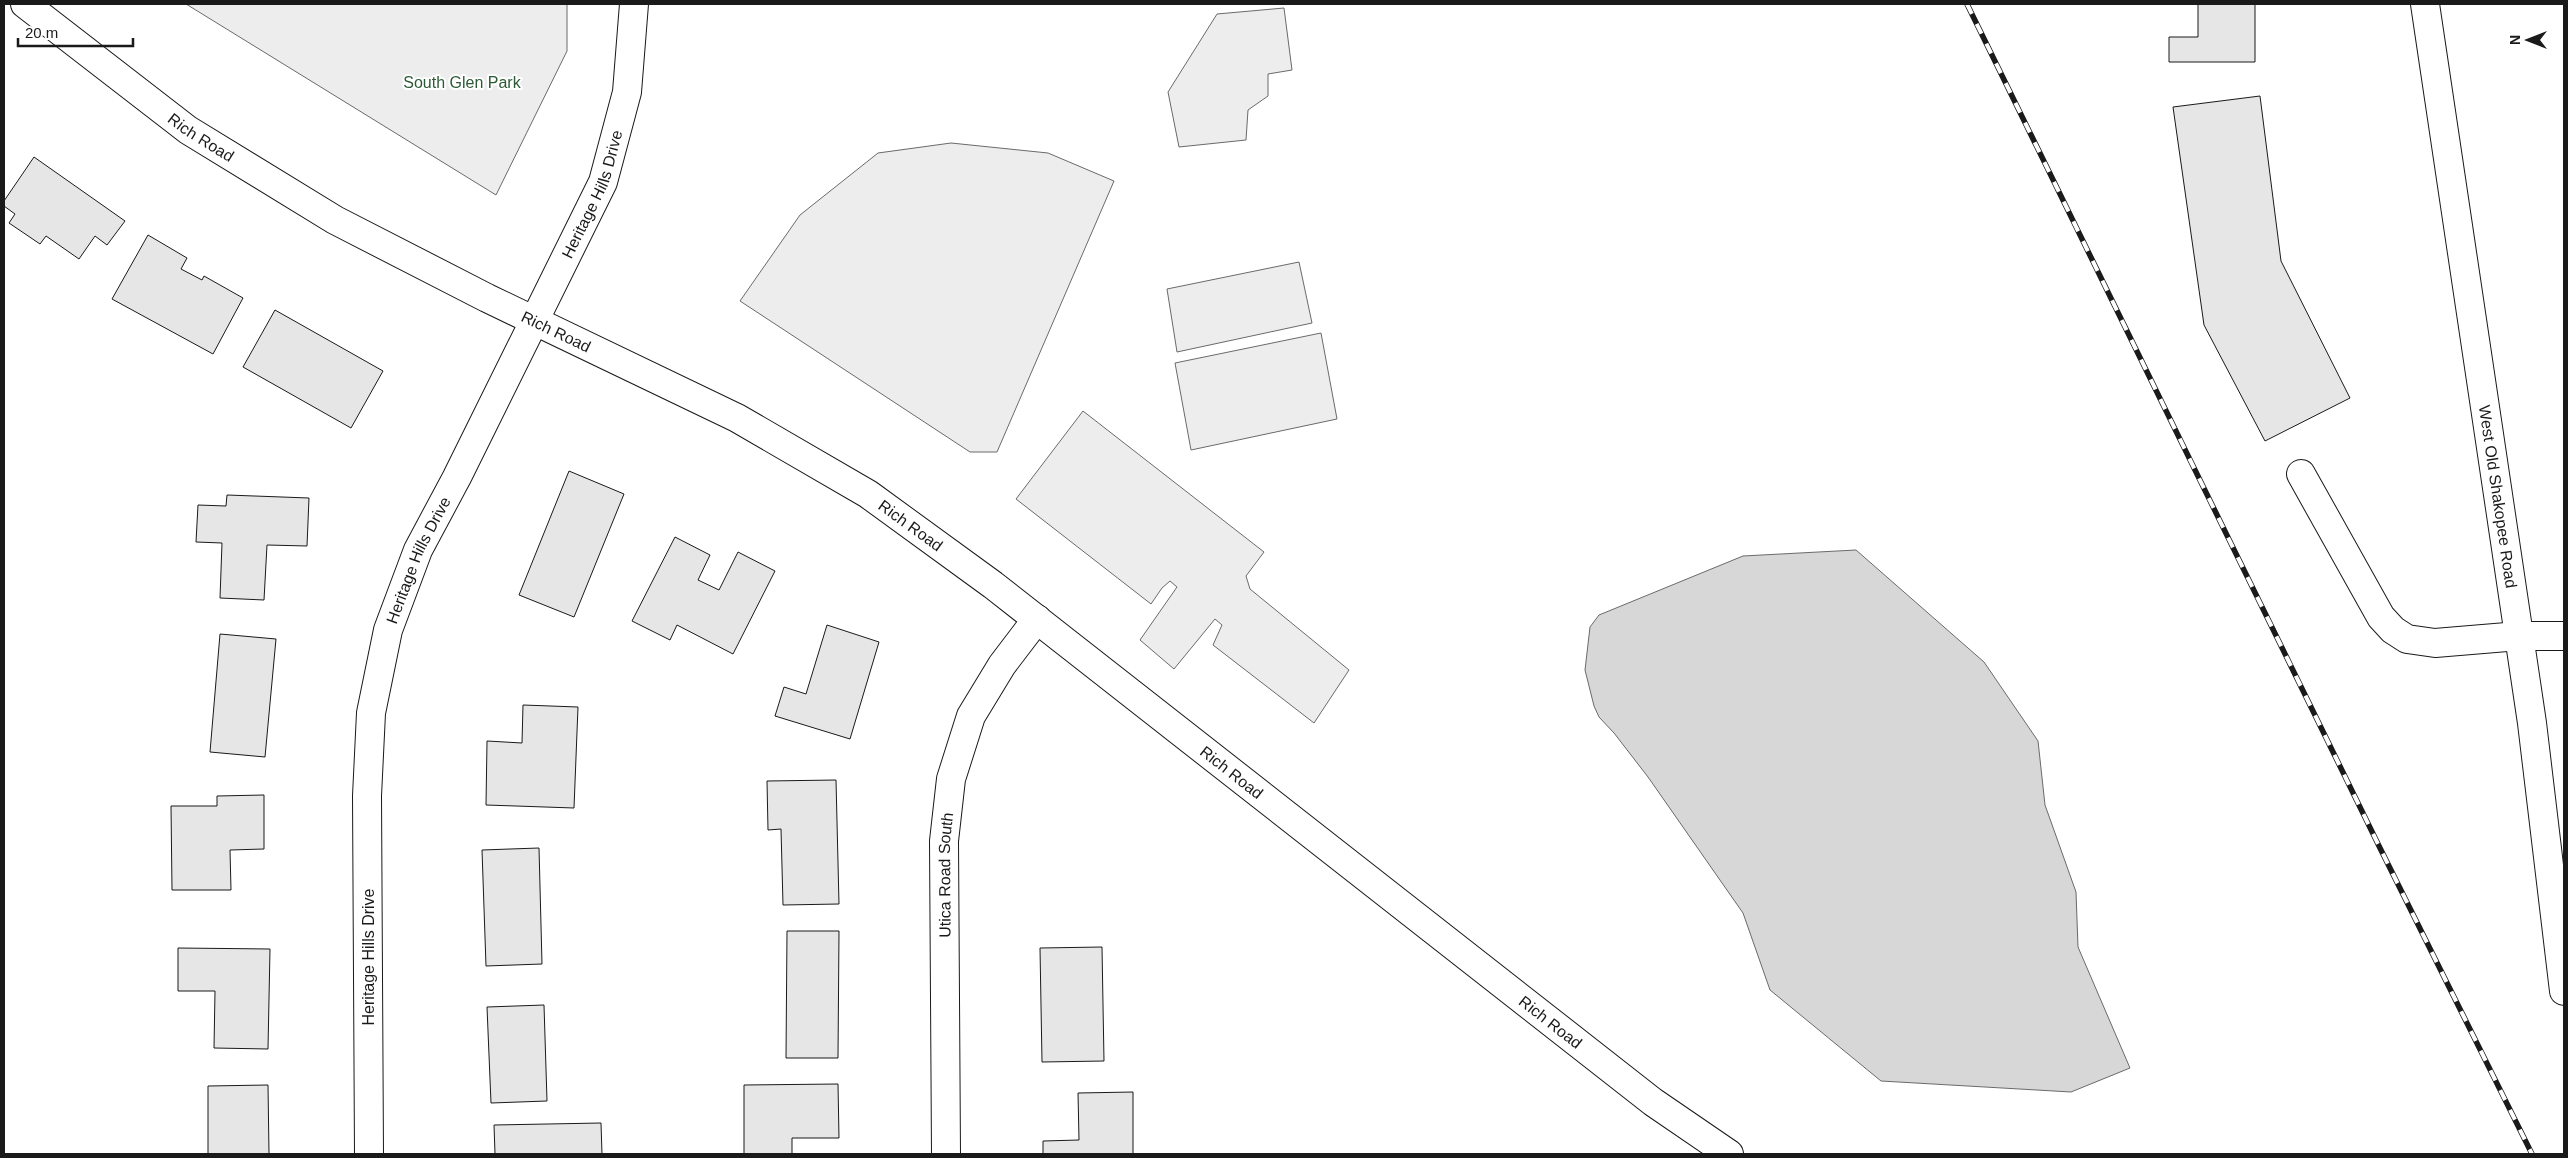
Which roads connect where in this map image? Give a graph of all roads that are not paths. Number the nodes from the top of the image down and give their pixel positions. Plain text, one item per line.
1 (25, 4) edge
2 (634, 4) edge
3 (2425, 4) edge
4 (535, 320) junction
5 (2301, 474) dead end
6 (1037, 619) junction
7 (2519, 636) junction
8 (2564, 636) edge
9 (2564, 990) edge
10 (369, 1154) edge
11 (946, 1154) edge
12 (1729, 1154) edge

1 - 4 street, Rich Road
2 - 4 street, Heritage Hills Drive
3 - 7 street, West Old Shakopee Road
4 - 6 street, Rich Road
4 - 10 street, Heritage Hills Drive
5 - 7 street
6 - 11 street, Utica Road South
6 - 12 street, Rich Road
7 - 8 street
7 - 9 street, West Old Shakopee Road

